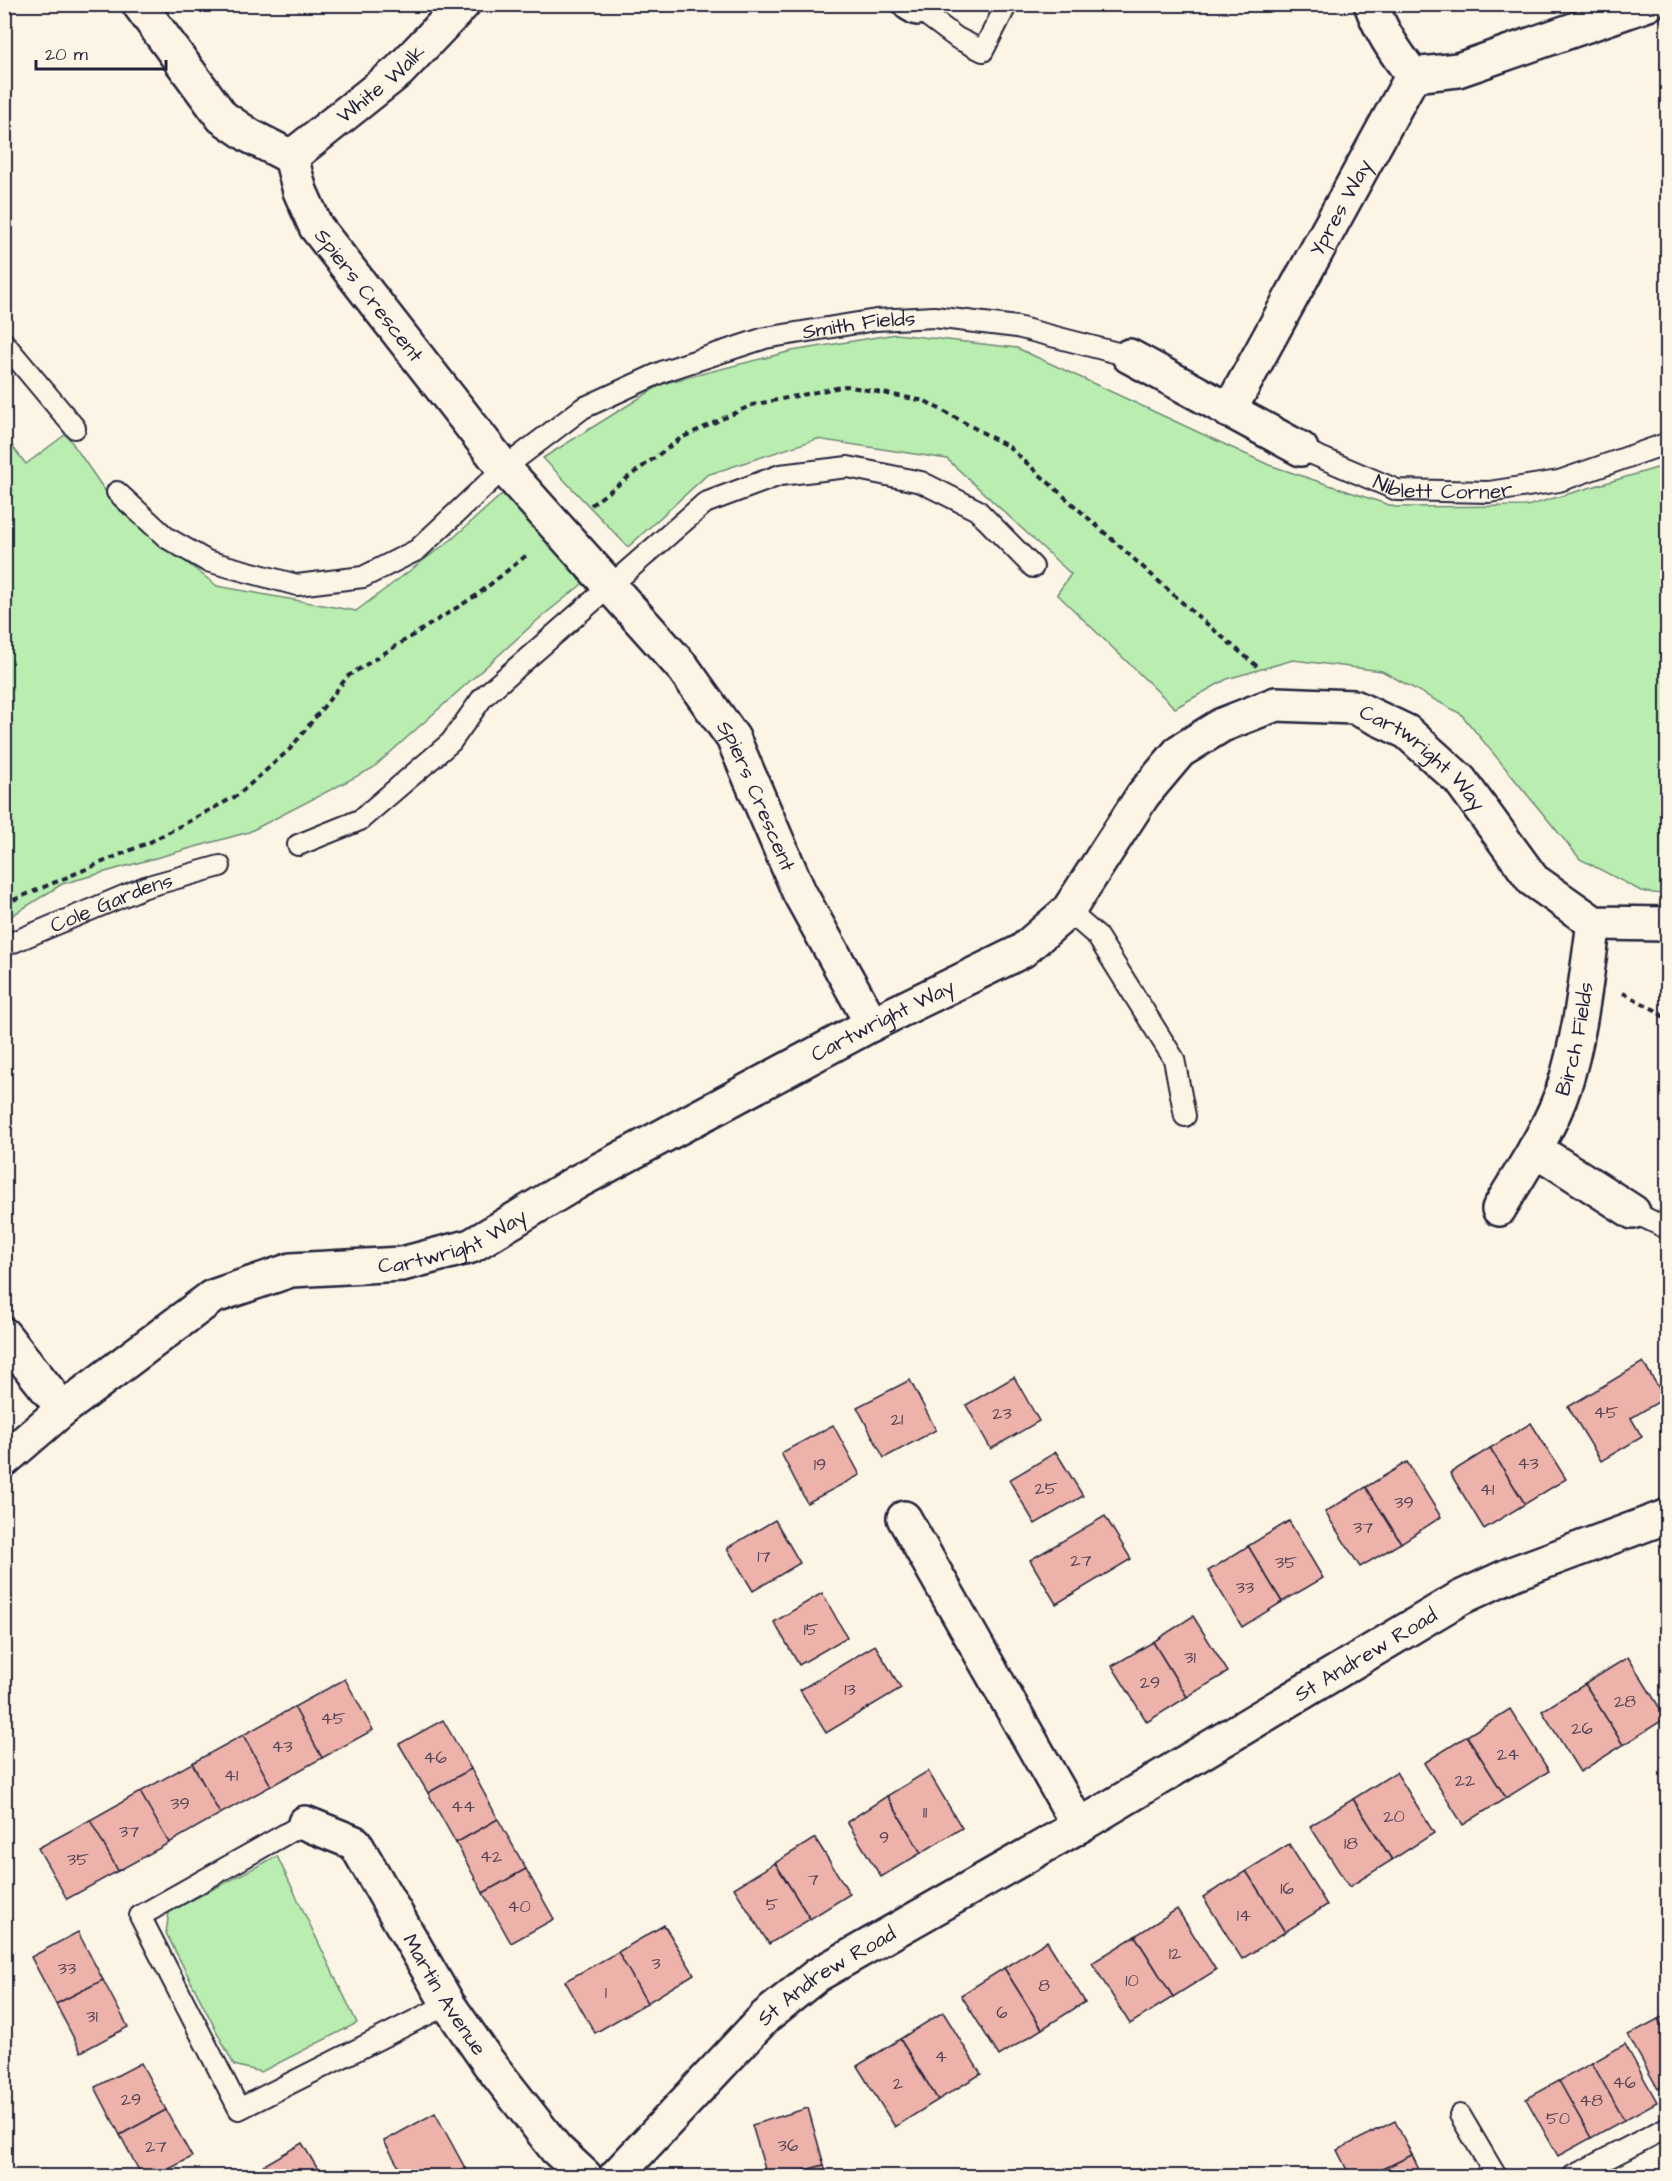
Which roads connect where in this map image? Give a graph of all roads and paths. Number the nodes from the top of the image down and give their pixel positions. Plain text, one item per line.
1 (139, 4) edge
2 (463, 4) edge
3 (1007, 4) edge
4 (1371, 4) edge
5 (1648, 4) edge
6 (913, 6) edge
7 (1413, 75) junction
8 (291, 157) junction
9 (4, 343) edge
10 (1129, 356) joint
11 (1229, 411) junction
12 (75, 428) dead end
13 (1668, 443) edge
14 (1301, 449) joint
15 (504, 468) junction
16 (117, 492) dead end
17 (559, 530) junction
18 (1033, 567) dead end
19 (612, 586) junction
20 (298, 845) dead end
21 (220, 866) dead end
22 (4, 904) edge
23 (1068, 910) junction
24 (1594, 923) junction
25 (1668, 924) edge
26 (4, 946) edge
27 (1585, 982) junction
28 (872, 1024) junction
29 (1668, 1024) edge
30 (1185, 1116) dead end
31 (1535, 1149) junction
32 (1499, 1209) dead end
33 (1633, 1212) joint
34 (1668, 1229) edge
35 (4, 1335) edge
36 (63, 1408) junction
37 (4, 1461) edge
38 (1668, 1516) edge
39 (904, 1518) dead end
40 (305, 1823) joint
41 (1079, 1826) junction
42 (448, 2004) junction
43 (1460, 2115) dead end
44 (1668, 2127) edge
45 (585, 2176) edge
46 (616, 2176) edge
47 (1496, 2176) edge
48 (1573, 2176) edge

1 - 8 street
2 - 8 street, White Walk
3 - 6 lane
4 - 7 street
5 - 7 street
7 - 11 street, Ypres Way
8 - 15 street, Spiers Crescent
9 - 12 lane
10 - 11 street, Smith Fields
10 - 15 lane, Smith Fields
11 - 14 street, Niblett Corner
13 - 14 lane, Niblett Corner
15 - 16 lane, Smith Fields
15 - 17 street, Spiers Crescent
17 - 19 street, Spiers Crescent
17 - 22 path
18 - 19 lane
19 - 20 lane
19 - 28 street, Spiers Crescent
21 - 26 lane, Cole Gardens
23 - 24 street, Cartwright Way
23 - 28 street, Cartwright Way
23 - 30 lane
24 - 25 street
24 - 27 street, Birch Fields
27 - 29 path
27 - 31 street, Birch Fields
28 - 36 street, Cartwright Way
31 - 32 street, Birch Fields
31 - 33 street
33 - 34 lane
35 - 36 street
36 - 37 street, Cartwright Way
38 - 41 street, St Andrew Road
39 - 41 street
40 - 42 street, Martin Avenue
40 - 42 lane
41 - 46 street, St Andrew Road
42 - 45 street, Martin Avenue
43 - 47 lane
44 - 48 lane

